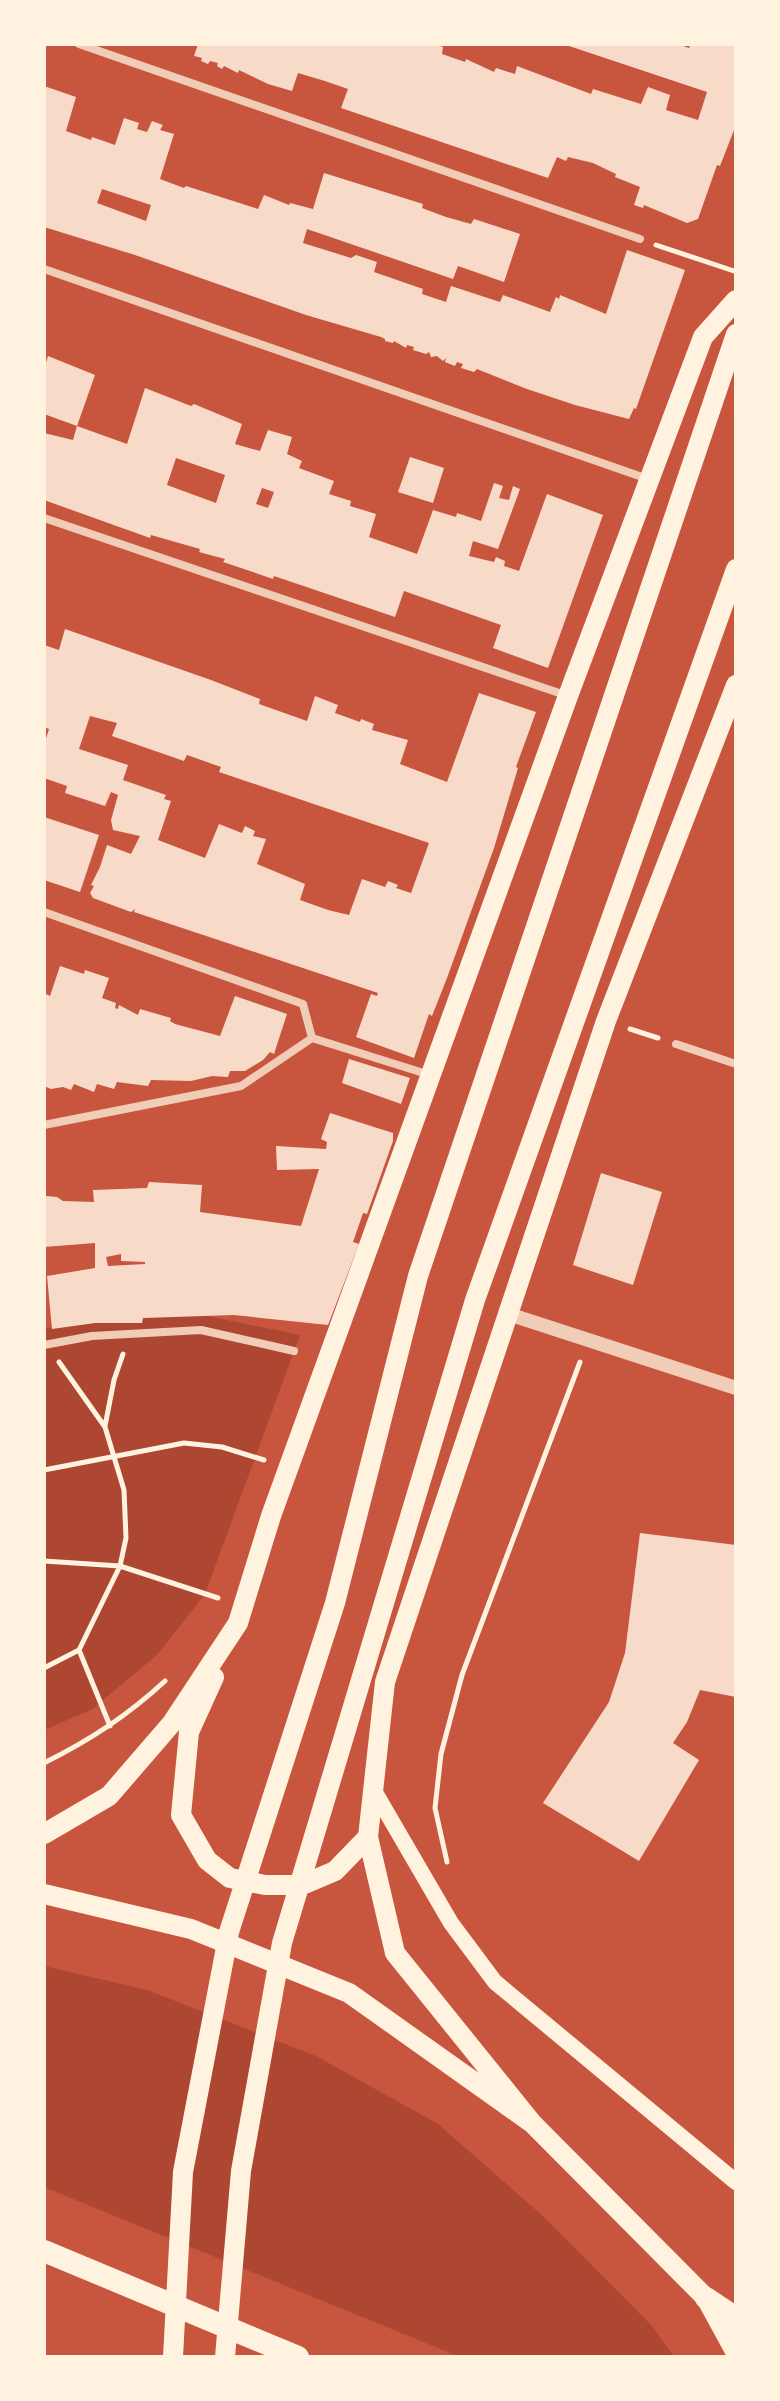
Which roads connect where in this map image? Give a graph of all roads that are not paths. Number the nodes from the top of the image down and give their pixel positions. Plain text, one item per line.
1 (79, 44) edge
2 (640, 239) road end
3 (44, 269) edge
4 (736, 300) edge
5 (736, 334) edge
6 (651, 481) junction
7 (44, 518) edge
8 (736, 569) edge
9 (736, 685) edge
10 (568, 696) junction
11 (44, 912) edge
12 (312, 1038) junction
13 (676, 1044) road end
14 (736, 1064) edge
15 (431, 1076) junction
16 (44, 1125) edge
17 (508, 1314) junction
18 (46, 1345) edge
19 (294, 1351) dead end
20 (736, 1388) edge
21 (238, 1623) junction
22 (373, 1789) junction
23 (44, 1834) edge
24 (368, 1837) junction
25 (44, 1894) edge
26 (532, 2123) junction
27 (736, 2182) edge
28 (44, 2251) edge
29 (706, 2298) junction
30 (736, 2318) edge
31 (736, 2353) edge
32 (173, 2357) edge
33 (225, 2357) edge
34 (298, 2357) edge

1 - 2 street
3 - 6 street
4 - 6 main road
5 - 32 main road
6 - 10 main road
7 - 10 street
8 - 33 main road
9 - 17 main road
10 - 15 main road
11 - 12 street
12 - 15 street
12 - 16 street
13 - 14 street
15 - 21 main road
17 - 20 street
17 - 22 main road
18 - 19 street
21 - 23 main road
21 - 24 main road
22 - 24 main road
22 - 27 main road
24 - 26 main road
25 - 26 main road
26 - 29 main road
28 - 34 highway
29 - 30 highway
29 - 31 main road

